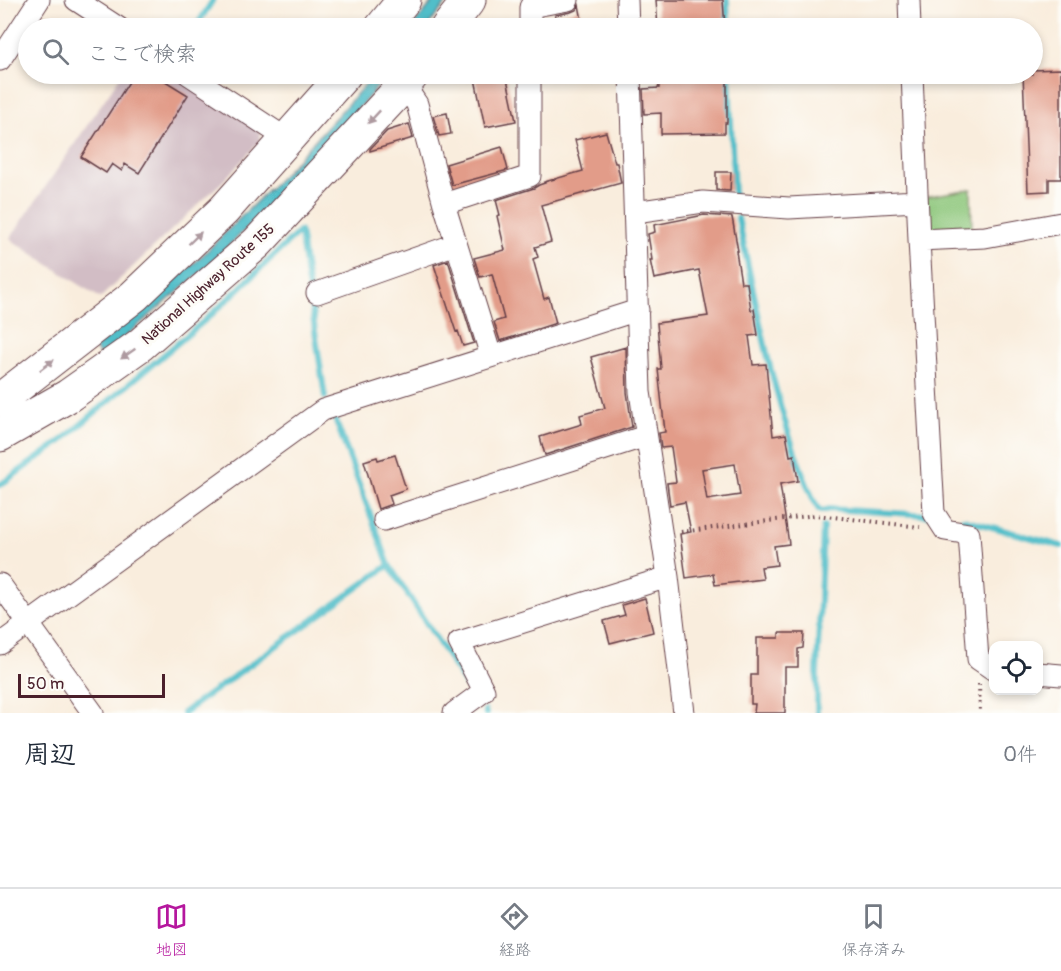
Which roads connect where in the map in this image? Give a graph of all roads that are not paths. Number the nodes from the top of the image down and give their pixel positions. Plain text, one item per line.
1 (39, 0) edge
2 (76, 0) edge
3 (404, 0) edge
4 (469, 0) edge
5 (568, 0) edge
6 (627, 0) edge
7 (909, 0) edge
8 (27, 18) edge
9 (104, 18) edge
10 (389, 18) edge
11 (455, 18) edge
12 (530, 18) edge
13 (628, 18) edge
14 (910, 18) edge
15 (18, 32) edge
16 (0, 60) edge
17 (203, 84) edge
18 (336, 84) edge
19 (404, 84) edge
20 (411, 84) edge
21 (530, 84) edge
22 (630, 84) edge
23 (912, 84) edge
24 (287, 139) junction
25 (917, 201) junction
26 (444, 204) junction
27 (635, 212) junction
28 (1061, 223) edge
29 (919, 240) junction
30 (456, 244) junction
31 (317, 293) dead end
32 (638, 310) junction
33 (491, 357) junction
34 (0, 400) edge
35 (0, 435) edge
36 (646, 436) junction
37 (384, 520) dead end
38 (668, 577) junction
39 (0, 584) edge
40 (28, 624) junction
41 (0, 644) edge
42 (989, 667) edge
43 (1043, 673) edge
44 (1061, 675) edge
45 (93, 713) edge
46 (454, 713) edge
47 (684, 713) edge

1 - 8 street
2 - 9 street
3 - 10 highway
4 - 11 highway
5 - 12 street
6 - 13 street
7 - 14 street
15 - 16 street
17 - 24 street
18 - 24 highway
19 -> 35 highway, National Highway Route 155
20 - 26 street
21 - 26 street
22 - 27 street
23 - 25 street
34 -> 24 highway
25 - 27 street
25 - 29 street
26 - 30 street
27 - 32 street
28 - 29 street
29 - 42 street
30 - 31 street
30 - 33 street
32 - 33 street
32 - 36 street
33 - 40 street
36 - 37 street
36 - 38 street
38 - 46 street
38 - 47 street
39 - 40 street
40 - 41 street
40 - 45 street
43 - 44 street

